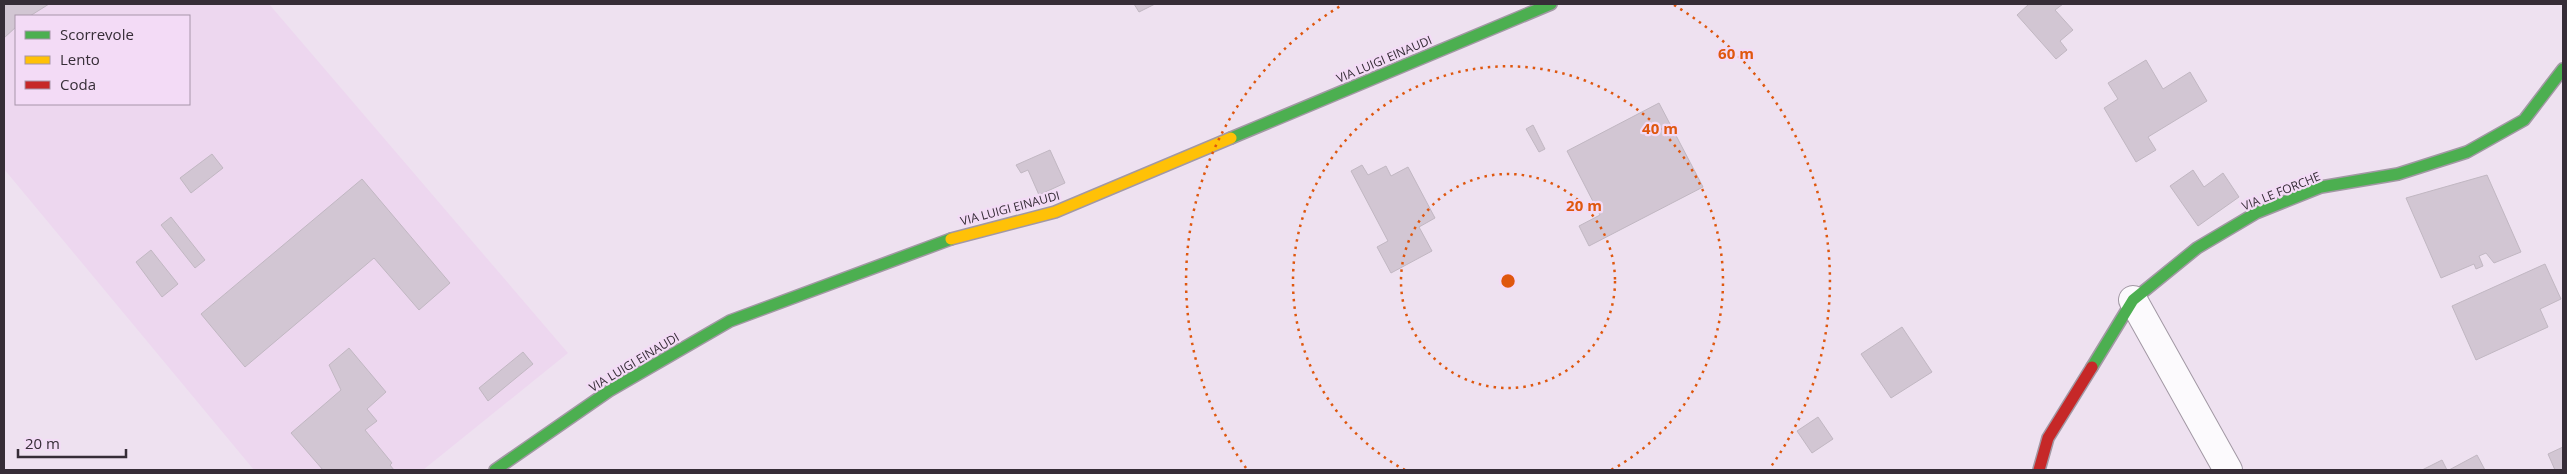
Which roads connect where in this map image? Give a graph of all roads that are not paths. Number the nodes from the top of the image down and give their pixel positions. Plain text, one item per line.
1 (1551, 4) edge
2 (2563, 69) edge
3 (2133, 300) junction
4 (495, 470) edge
5 (2039, 470) edge
6 (2228, 470) edge

1 - 4 street, VIA LUIGI EINAUDI
2 - 3 street, VIA LE FORCHE
3 - 5 street, VIA LE FORCHE
3 - 6 street

